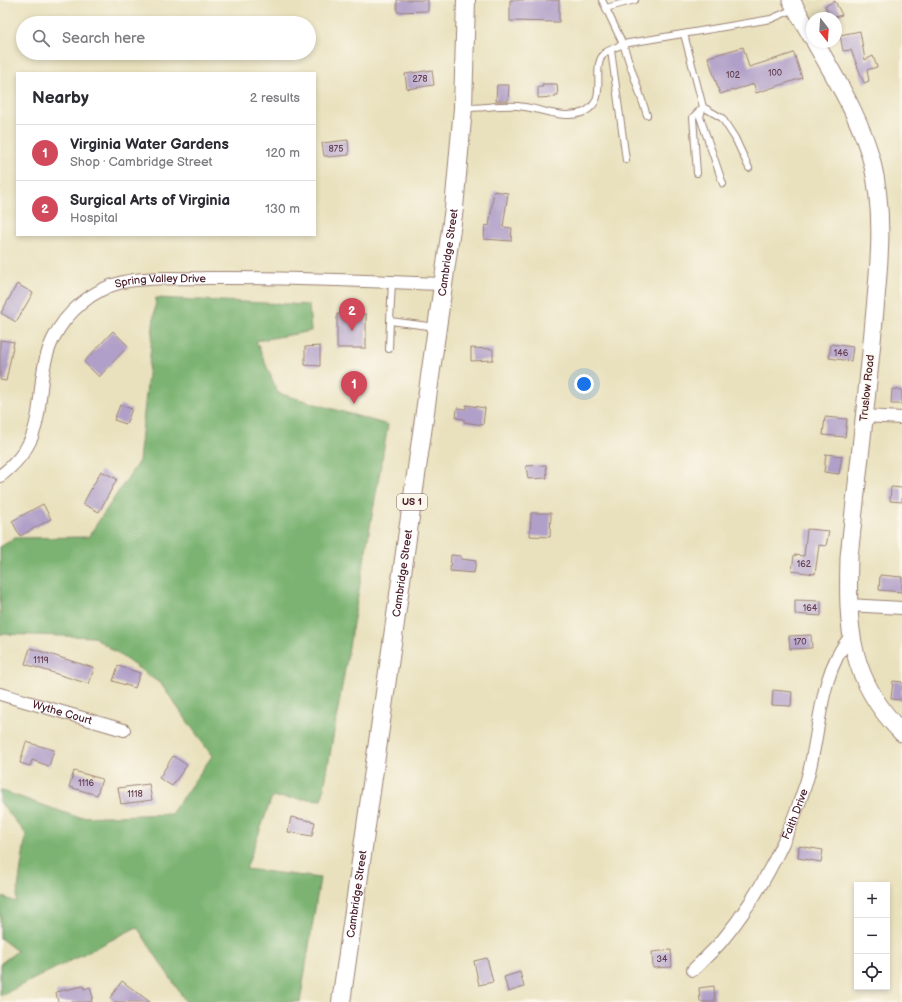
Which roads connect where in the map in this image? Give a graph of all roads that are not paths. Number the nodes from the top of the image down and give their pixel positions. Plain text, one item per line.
1 (466, 0) edge
2 (602, 0) edge
3 (635, 0) edge
4 (794, 4) edge
5 (606, 8) junction
6 (806, 26) edge
7 (684, 34) junction
8 (623, 44) junction
9 (818, 48) edge
10 (611, 50) junction
11 (703, 107) junction
12 (463, 108) junction
13 (647, 115) dead end
14 (626, 160) dead end
15 (749, 168) dead end
16 (697, 173) dead end
17 (723, 184) dead end
18 (392, 282) junction
19 (443, 284) junction
20 (390, 321) junction
21 (436, 327) junction
22 (389, 349) dead end
23 (864, 416) junction
24 (902, 418) edge
25 (0, 476) edge
26 (848, 605) junction
27 (902, 608) edge
28 (850, 637) junction
29 (0, 694) edge
30 (124, 730) dead end
31 (902, 733) edge
32 (693, 970) dead end
33 (341, 1002) edge

1 - 12 main road, Cambridge Street / US 1
2 - 5 lane
3 - 5 lane
4 - 6 street
4 - 7 lane
5 - 8 lane
7 - 8 lane
7 - 11 lane
8 - 10 lane
8 - 13 lane
9 - 23 street, Truslow Road
10 - 12 lane
10 - 14 lane
11 - 15 lane
11 - 16 lane
11 - 17 lane
12 - 19 main road, Cambridge Street / US 1
18 - 19 street, Spring Valley Drive
18 - 20 lane
18 - 25 street, Spring Valley Drive
19 - 21 main road, Cambridge Street / US 1
20 - 21 lane
20 - 22 lane
21 - 33 main road, Cambridge Street / US 1
23 - 24 street
23 - 26 street, Truslow Road
26 - 27 street
26 - 28 street, Truslow Road
28 - 31 street, Truslow Road
28 - 32 street, Faith Drive
29 - 30 street, Wythe Court

